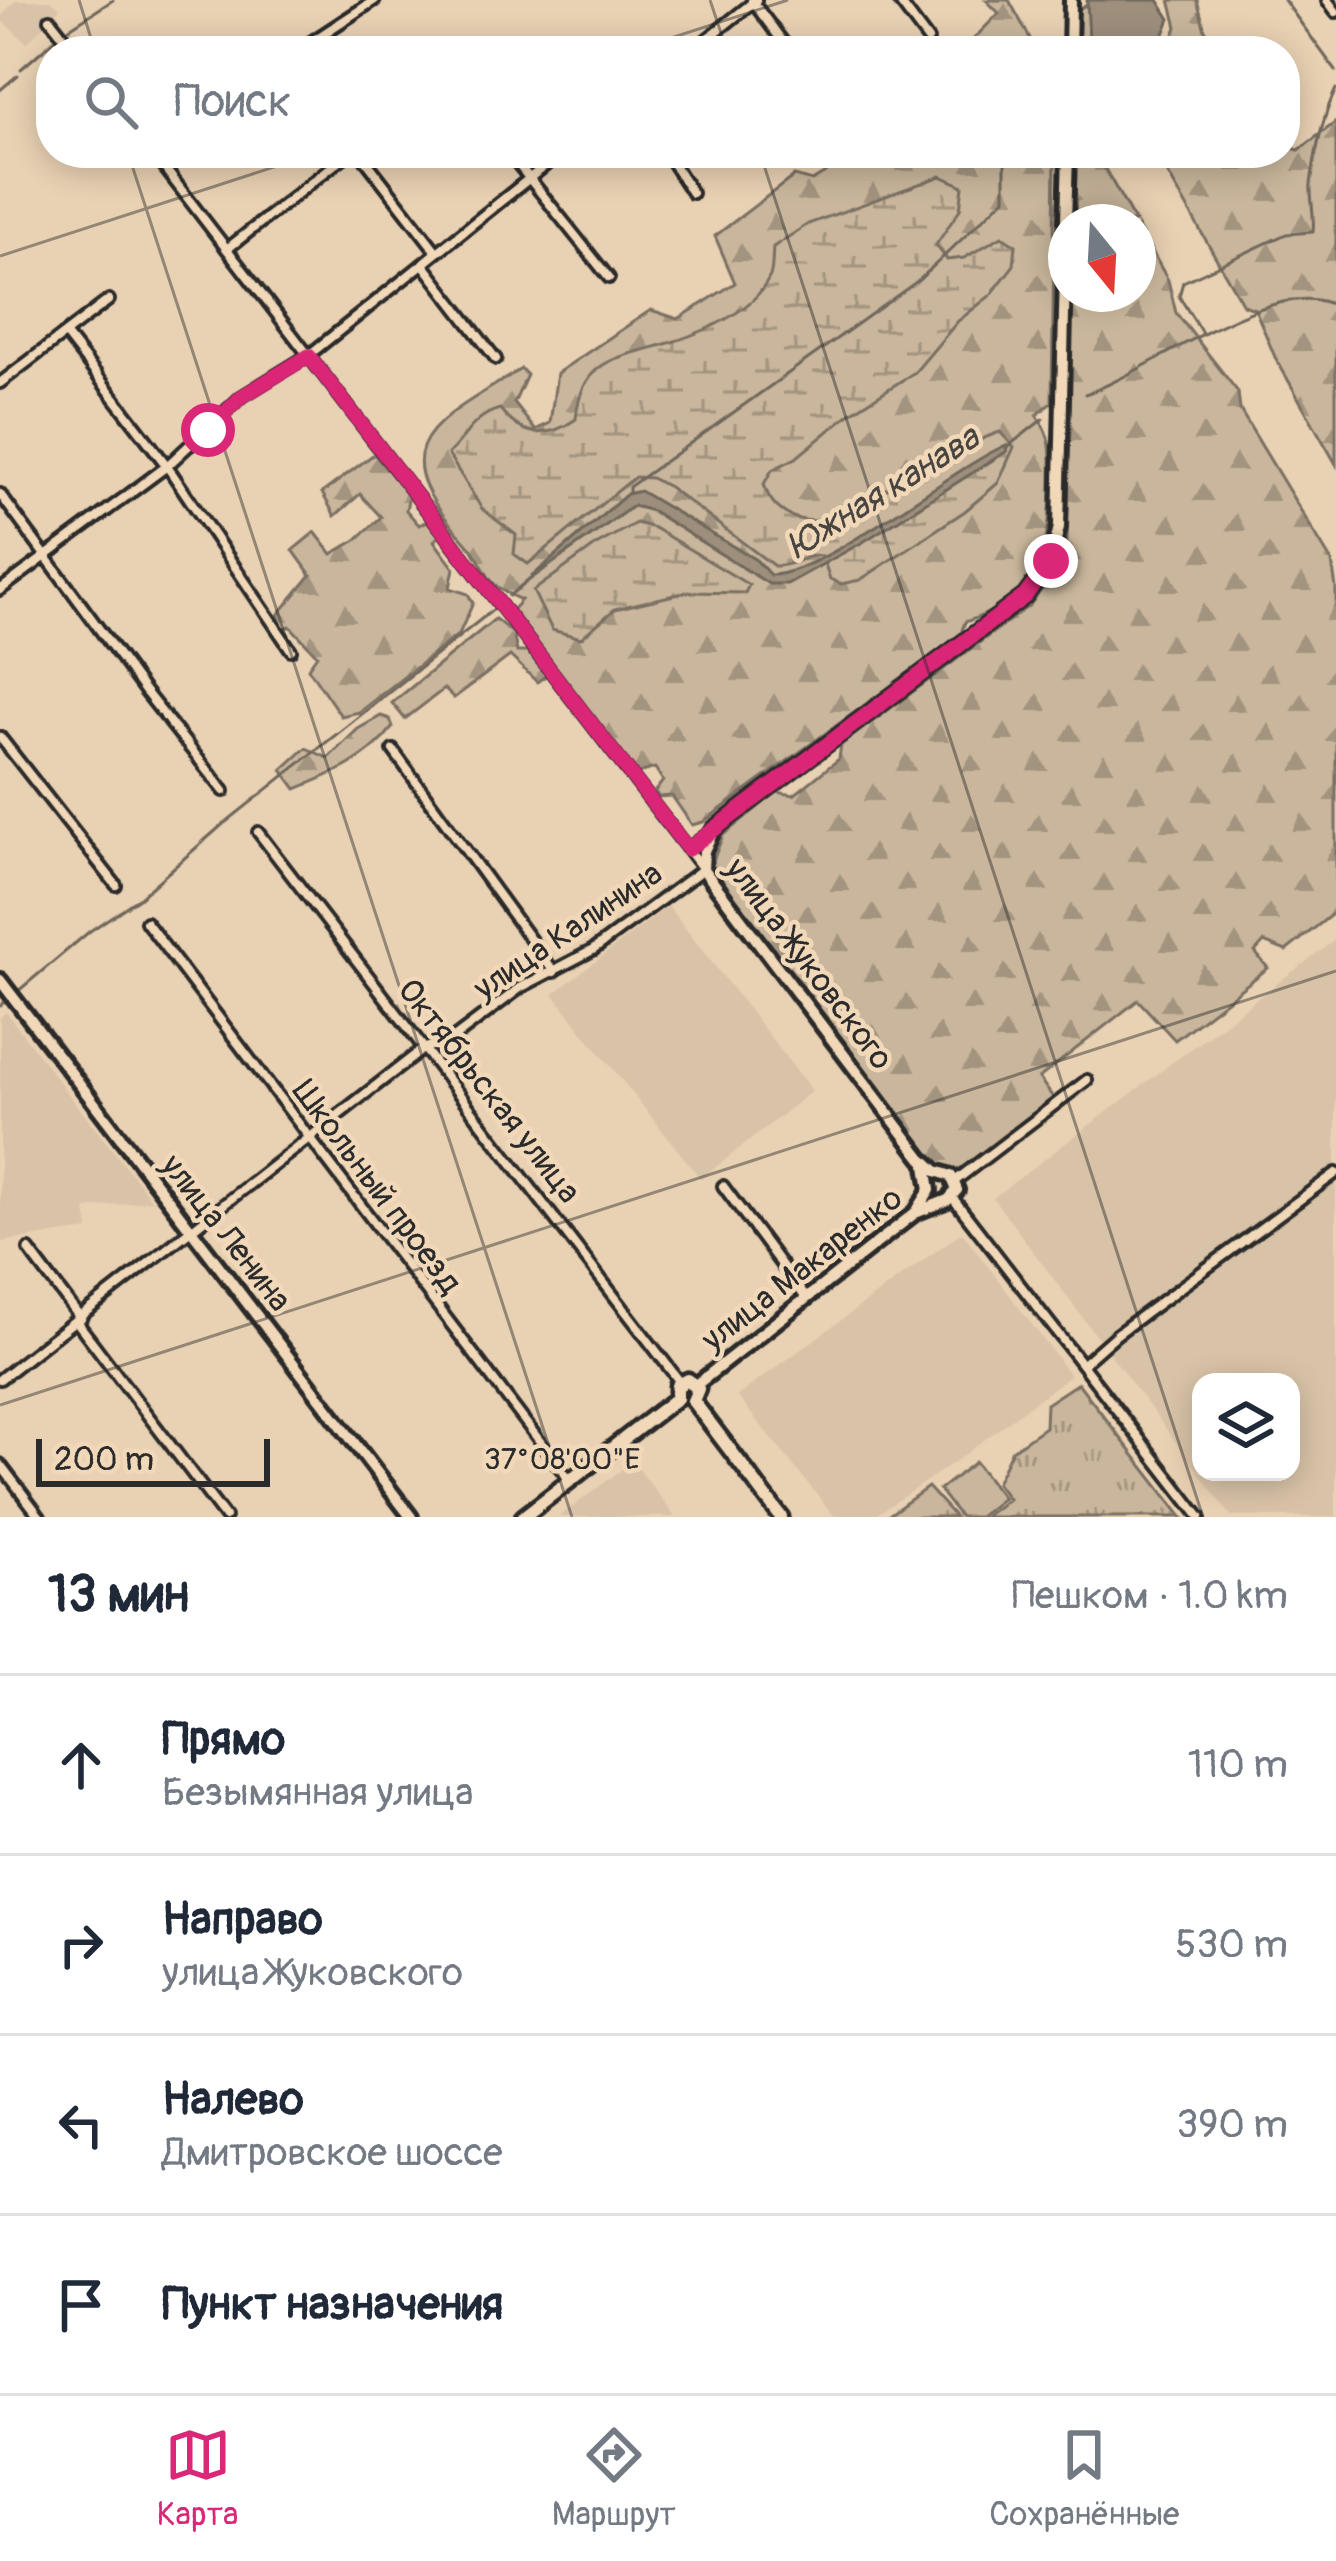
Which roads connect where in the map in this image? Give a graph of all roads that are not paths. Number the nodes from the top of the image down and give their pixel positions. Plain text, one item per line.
1 (375, 0) edge
2 (898, 0) edge
3 (1071, 0) edge
4 (1327, 0) edge
5 (753, 1) edge
6 (1336, 12) edge
7 (50, 19) dead end
8 (63, 36) edge
9 (320, 36) edge
10 (710, 36) edge
11 (779, 36) edge
12 (925, 36) edge
13 (1070, 36) edge
14 (165, 168) edge
15 (330, 168) edge
16 (372, 168) edge
17 (521, 168) edge
18 (542, 168) edge
19 (675, 168) edge
20 (1068, 168) edge
21 (529, 178) junction
22 (692, 193) dead end
23 (1067, 204) edge
24 (227, 249) junction
25 (436, 252) junction
26 (423, 264) junction
27 (609, 278) dead end
28 (109, 300) dead end
29 (1064, 312) edge
30 (66, 335) junction
31 (309, 356) junction
32 (496, 358) dead end
33 (0, 383) edge
34 (167, 466) junction
35 (0, 494) edge
36 (47, 555) junction
37 (0, 590) edge
38 (291, 650) dead end
39 (0, 737) edge
40 (393, 750) dead end
41 (224, 791) dead end
42 (714, 829) junction
43 (258, 832) dead end
44 (688, 849) junction
45 (703, 868) junction
46 (116, 885) dead end
47 (146, 922) dead end
48 (554, 972) junction
49 (2, 987) edge
50 (422, 1049) junction
51 (1087, 1080) dead end
52 (310, 1138) junction
53 (922, 1158) junction
54 (1336, 1172) edge
55 (943, 1174) junction
56 (956, 1181) junction
57 (724, 1186) dead end
58 (931, 1186) junction
59 (948, 1199) junction
60 (915, 1213) junction
61 (190, 1231) junction
62 (29, 1250) dead end
63 (807, 1299) junction
64 (79, 1320) junction
65 (1084, 1363) junction
66 (0, 1378) edge
67 (680, 1382) junction
68 (696, 1385) junction
69 (676, 1398) junction
70 (694, 1401) junction
71 (0, 1464) edge
72 (570, 1480) junction
73 (40, 1517) edge
74 (225, 1517) edge
75 (412, 1517) edge
76 (523, 1517) edge
77 (781, 1517) edge
78 (1200, 1517) edge

1 - 9 street
2 - 12 street
3 - 13 street
4 - 6 street
5 - 10 street
5 - 11 street
7 - 8 street
14 - 24 street, улица Жуковского
15 - 24 street
16 - 25 street
17 - 21 street
18 - 21 street
19 - 22 street
20 - 23 street
21 - 25 street
21 - 27 street
24 - 31 street, улица Жуковского
25 - 26 street
26 - 31 street
26 - 32 street
28 - 30 street
29 - 42 street
30 - 33 street
30 - 34 street
31 - 34 street
31 - 44 street, улица Жуковского
34 - 36 street
34 - 38 street
35 - 36 street
36 - 37 street
36 - 41 street
39 - 46 street
40 - 48 street
42 - 44 street
42 - 45 street
43 - 50 street, Октябрьская улица
44 - 45 street, улица Жуковского
45 - 48 street, улица Калинина
45 - 53 street, улица Жуковского
47 - 52 street, Школьный проезд
48 - 50 street, улица Калинина
49 - 61 street, улица Ленина
50 - 52 street, улица Калинина
50 - 67 street, Октябрьская улица
51 - 56 street
52 - 61 street, улица Калинина
52 - 72 street, Школьный проезд
53 - 55 street, улица Жуковского
53 - 58 street
54 - 65 street
55 - 56 street, улица Жуковского
55 - 58 street
56 - 59 street
57 - 63 street
58 - 59 street
58 - 60 street
59 - 60 street, улица Макаренко
59 - 65 street
60 - 63 street, улица Макаренко
61 - 64 street, улица Калинина
61 - 75 street, улица Ленина
62 - 64 street
63 - 68 street, улица Макаренко
64 - 66 street, улица Калинина
64 - 74 street
65 - 78 street
67 - 68 main road
67 - 69 main road
68 - 70 main road
69 - 70 main road
69 - 72 main road
70 - 77 main road
71 - 73 street
72 - 76 main road

